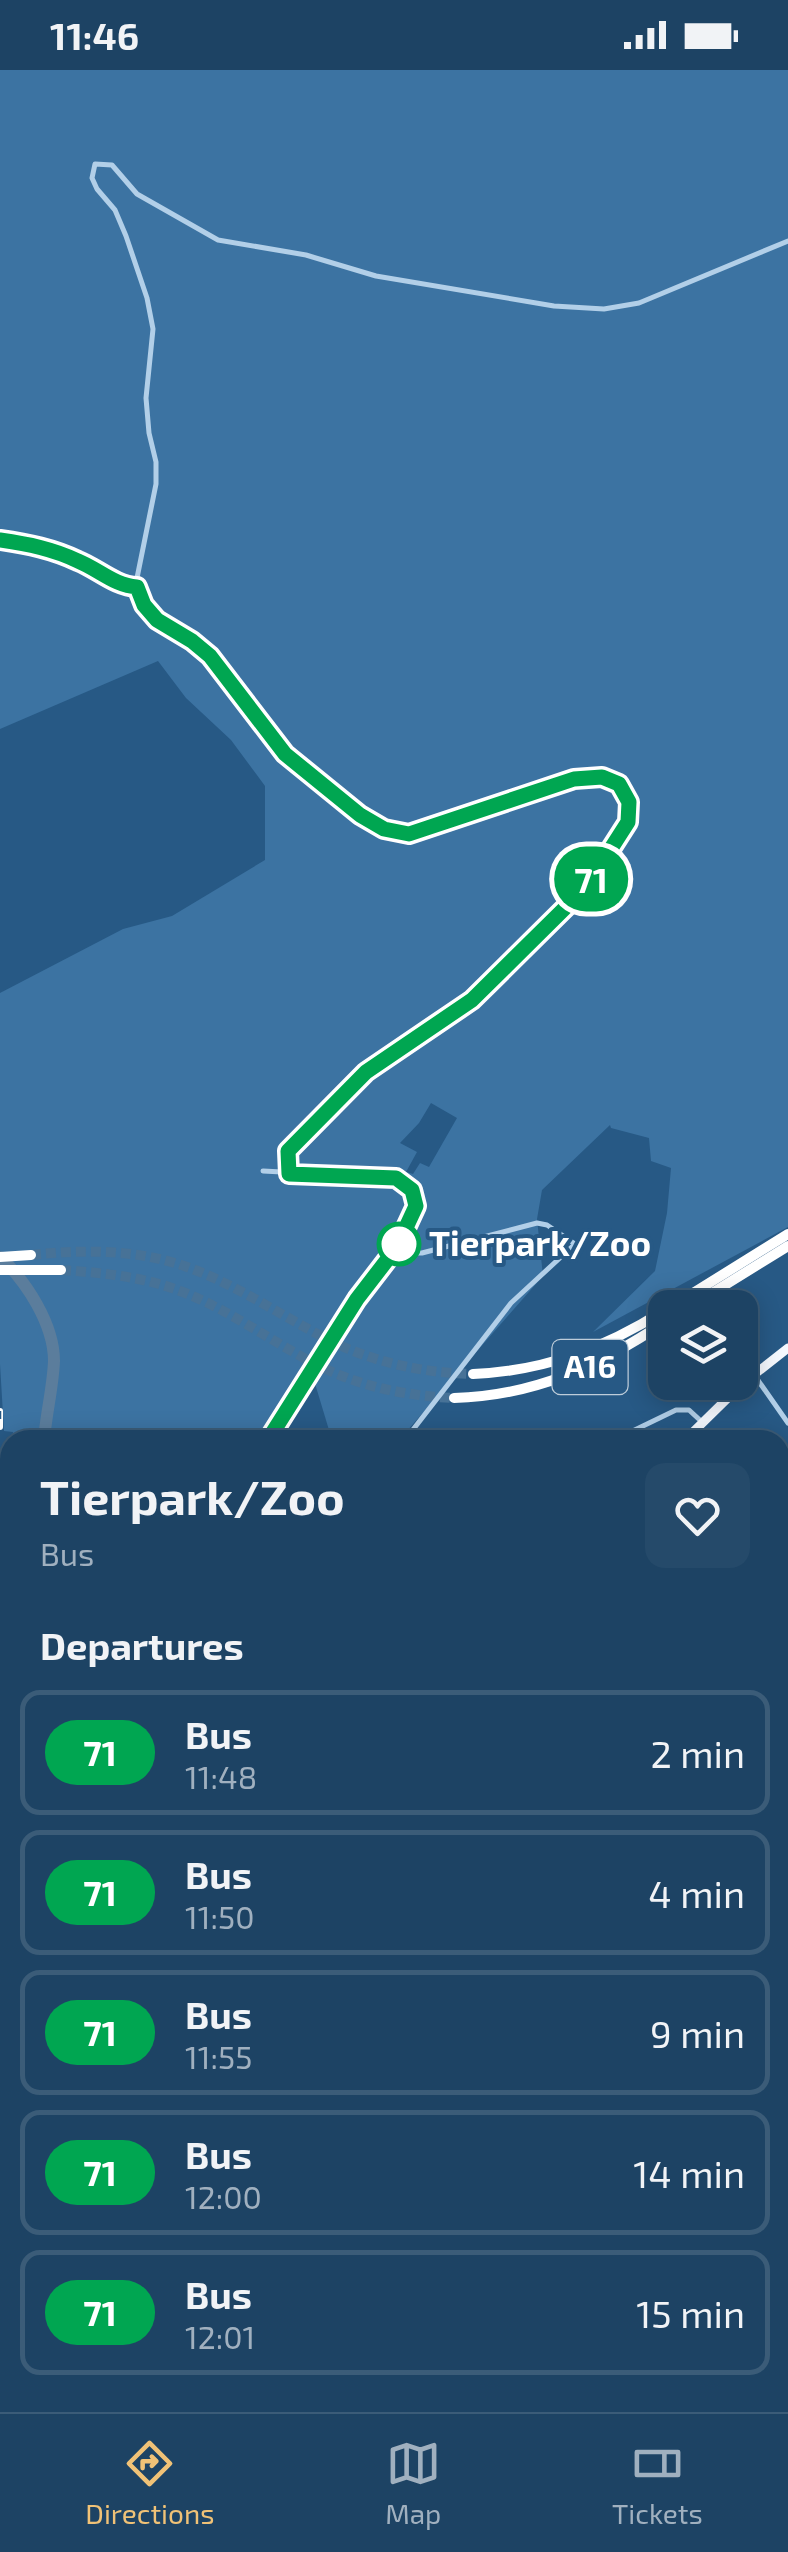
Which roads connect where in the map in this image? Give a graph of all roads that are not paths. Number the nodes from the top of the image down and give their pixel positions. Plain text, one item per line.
1 (788, 241) edge
2 (264, 1171) dead end
3 (289, 1174) junction
4 (788, 1234) edge
5 (788, 1246) edge
6 (397, 1247) junction
7 (30, 1255) tunnel mouth
8 (0, 1257) edge
9 (0, 1270) edge
10 (61, 1270) tunnel mouth
11 (698, 1290) edge
12 (717, 1290) edge
13 (648, 1319) edge
14 (648, 1332) edge
15 (788, 1348) edge
16 (758, 1371) edge
17 (473, 1374) tunnel mouth
18 (758, 1380) edge
19 (454, 1398) tunnel mouth
20 (726, 1400) edge
21 (702, 1422) junction
22 (788, 1423) edge
23 (274, 1430) edge
24 (413, 1430) edge
25 (635, 1430) edge
26 (695, 1430) edge

1 - 3 street
2 - 3 street
3 - 6 street
4 - 11 highway, A16
5 - 12 highway
6 - 23 street
6 - 24 street
7 - 8 highway
9 - 10 highway
13 - 17 highway, A16
14 - 19 highway, A16
15 - 16 main road
18 - 22 street
20 - 21 main road
21 - 25 street
21 - 26 main road

